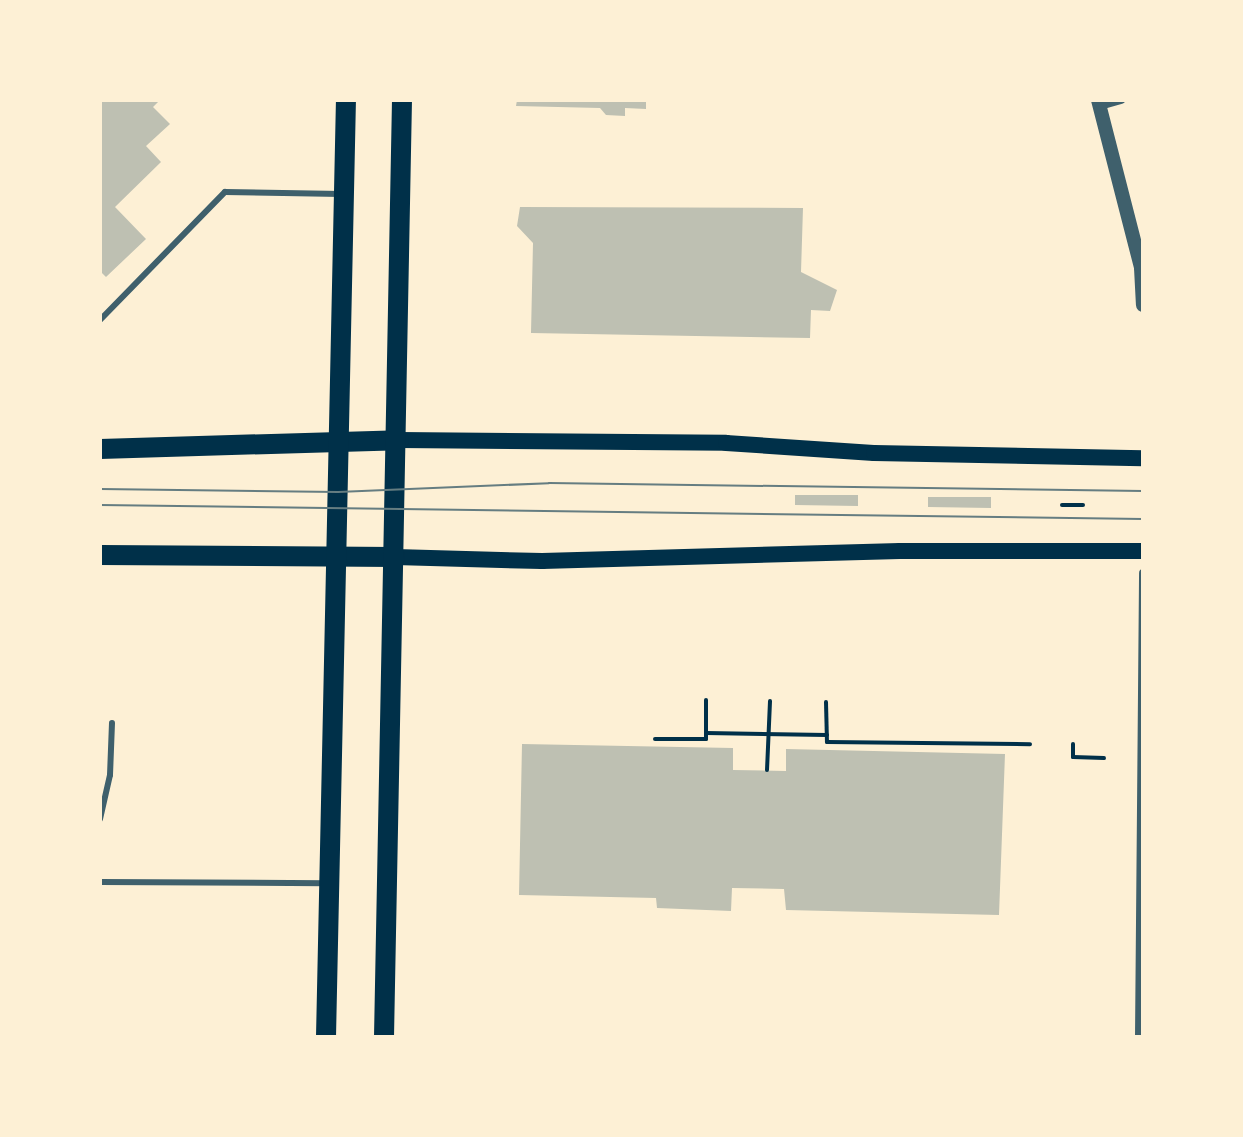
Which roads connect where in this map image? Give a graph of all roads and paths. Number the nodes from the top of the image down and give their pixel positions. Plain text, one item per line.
1 (346, 100) edge
2 (402, 100) edge
3 (1121, 100) edge
4 (1099, 103) edge
5 (344, 195) junction
6 (1143, 305) edge
7 (100, 320) edge
8 (399, 440) junction
9 (338, 443) junction
10 (100, 449) edge
11 (1143, 458) edge
12 (1062, 505) dead end
13 (1083, 505) dead end
14 (1143, 551) edge
15 (100, 555) edge
16 (336, 556) junction
17 (395, 557) junction
18 (1143, 573) edge
19 (706, 700) dead end
20 (770, 701) dead end
21 (826, 702) dead end
22 (112, 723) dead end
23 (706, 733) junction
24 (768, 734) junction
25 (827, 735) junction
26 (655, 739) dead end
27 (1030, 744) dead end
28 (1073, 744) dead end
29 (1104, 758) dead end
30 (767, 770) dead end
31 (100, 800) edge
32 (100, 819) edge
33 (100, 882) edge
34 (329, 883) junction
35 (1141, 1021) edge
36 (326, 1037) edge
37 (384, 1037) edge
38 (1139, 1037) edge

1 - 5 main road
2 - 8 main road
3 - 4 street
4 - 6 street
5 - 7 lane
5 - 9 main road
8 - 9 main road
8 - 11 main road
8 - 17 main road
9 - 10 main road
9 - 16 main road
12 - 13 path
14 - 17 main road
15 - 16 main road
16 - 17 main road
16 - 34 main road
17 - 37 main road
18 - 35 street
19 - 23 path
20 - 24 path
21 - 25 path
22 - 31 lane
23 - 24 path
23 - 26 path
24 - 25 path
24 - 30 path
25 - 27 path
28 - 29 path
31 - 32 lane
33 - 34 lane
34 - 36 main road
35 - 38 street

